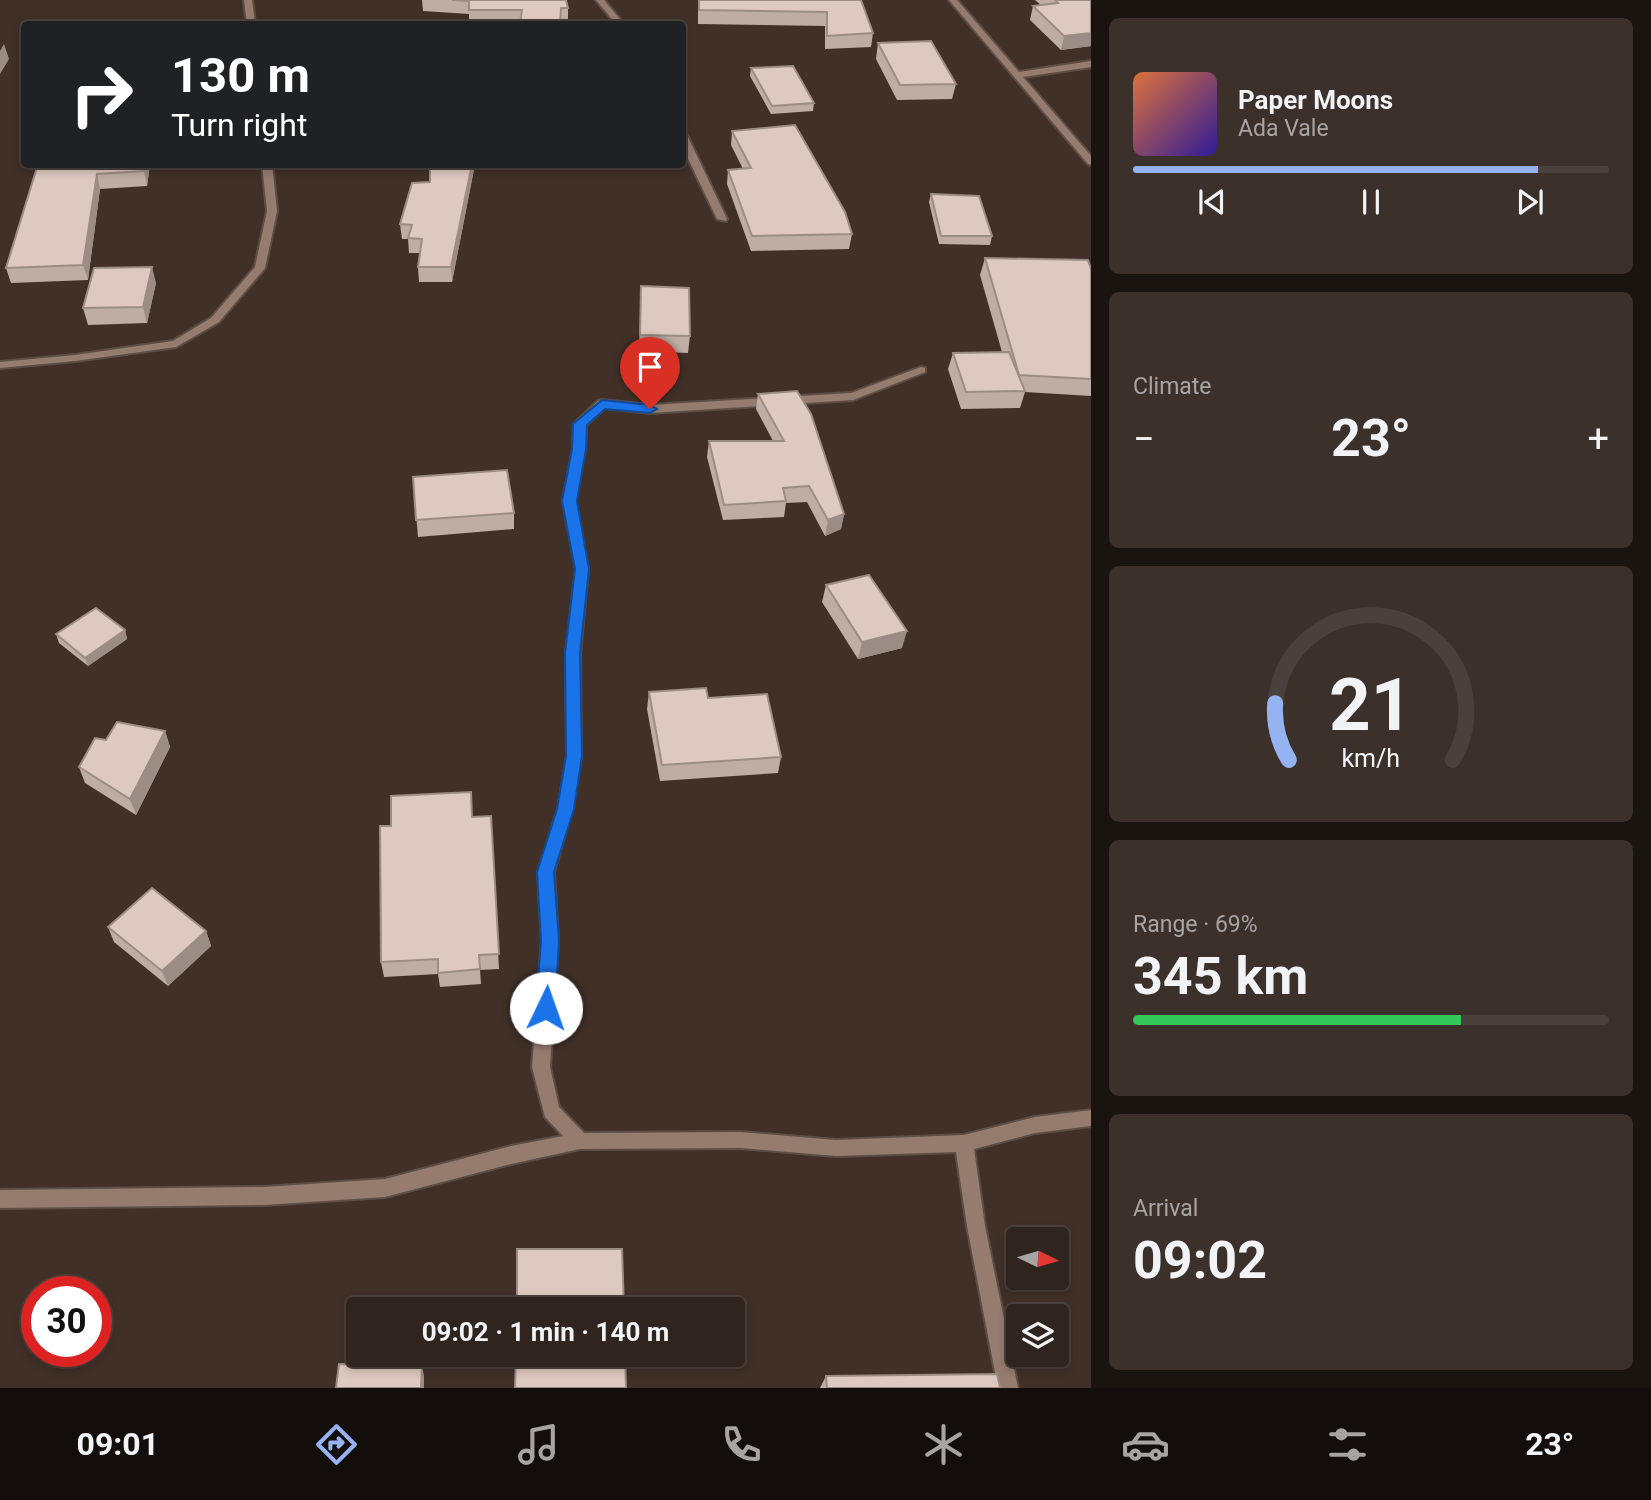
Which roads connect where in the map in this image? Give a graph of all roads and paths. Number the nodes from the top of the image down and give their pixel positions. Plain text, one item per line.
1 (248, 0) edge
2 (600, 0) edge
3 (953, 0) edge
4 (251, 21) edge
5 (618, 21) edge
6 (1091, 64) edge
7 (1016, 75) junction
8 (686, 143) edge
9 (1091, 162) edge
10 (267, 168) edge
11 (722, 219) dead end
12 (0, 365) edge
13 (920, 370) dead end
14 (1091, 1118) edge
15 (580, 1141) junction
16 (964, 1143) junction
17 (0, 1199) edge
18 (1008, 1388) edge

1 - 4 street
2 - 5 street
3 - 7 street
6 - 7 street
7 - 9 street
8 - 11 street
10 - 12 street
13 - 15 street
14 - 16 street
15 - 16 street
15 - 17 street
16 - 18 street

